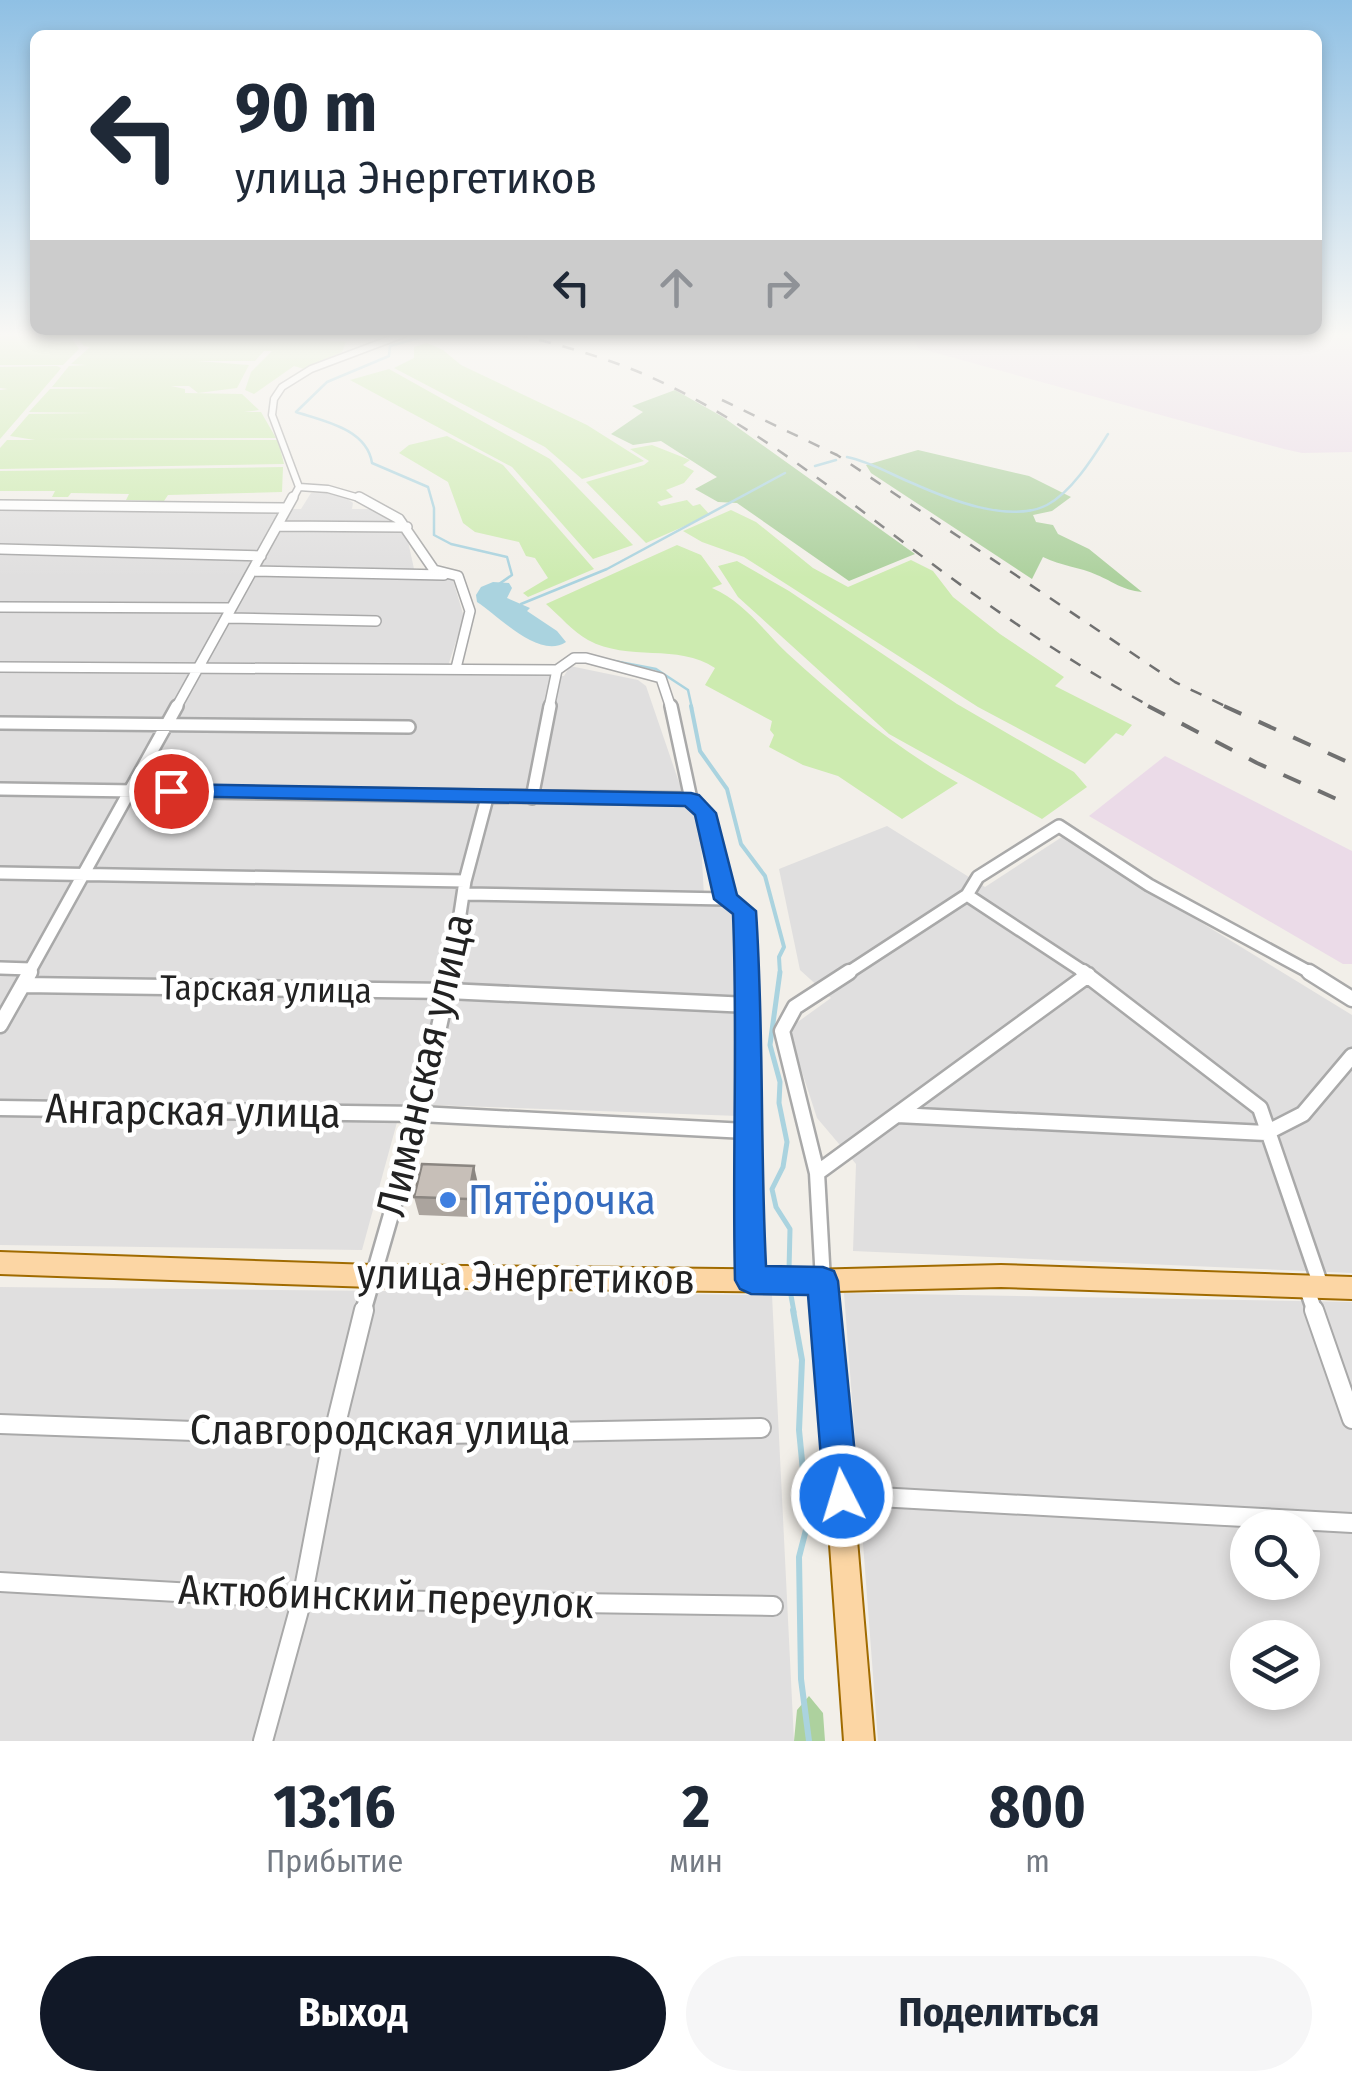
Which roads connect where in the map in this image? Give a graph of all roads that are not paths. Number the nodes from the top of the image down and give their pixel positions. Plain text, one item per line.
1 (273, 415) edge
2 (299, 487) junction
3 (0, 506) edge
4 (12, 506) junction
5 (285, 508) junction
6 (0, 519) edge
7 (277, 526) junction
8 (407, 527) junction
9 (0, 549) edge
10 (261, 556) junction
11 (254, 571) junction
12 (458, 576) junction
13 (0, 607) edge
14 (228, 613) junction
15 (376, 621) dead end
16 (0, 667) edge
17 (456, 668) junction
18 (196, 669) junction
19 (557, 670) junction
20 (0, 723) edge
21 (167, 725) junction
22 (410, 727) dead end
23 (0, 789) edge
24 (131, 790) junction
25 (487, 798) junction
26 (532, 798) junction
27 (691, 800) junction
28 (0, 873) edge
29 (84, 876) junction
30 (465, 888) junction
31 (967, 895) junction
32 (726, 899) junction
33 (0, 968) edge
34 (31, 970) junction
35 (1088, 974) junction
36 (23, 985) junction
37 (448, 991) junction
38 (1352, 999) edge
39 (750, 1005) junction
40 (0, 1025) edge
41 (1352, 1056) edge
42 (0, 1108) edge
43 (420, 1114) junction
44 (897, 1116) junction
45 (746, 1131) junction
46 (1266, 1133) junction
47 (817, 1174) junction
48 (0, 1263) edge
49 (372, 1276) junction
50 (758, 1280) junction
51 (815, 1281) junction
52 (1314, 1287) junction
53 (1352, 1288) edge
54 (1352, 1419) edge
55 (0, 1424) edge
56 (760, 1428) dead end
57 (332, 1436) junction
58 (842, 1496) junction
59 (1352, 1524) edge
60 (0, 1582) edge
61 (302, 1599) junction
62 (772, 1606) dead end
63 (263, 1741) edge
64 (859, 1741) edge

1 - 2 street
2 - 5 street
2 - 8 street
3 - 4 street
4 - 5 street
4 - 6 street
5 - 7 street
7 - 8 street
7 - 10 street
8 - 12 street
9 - 10 street
10 - 11 street
11 - 12 street
11 - 14 street
12 - 17 street
13 - 14 street
14 - 15 street
14 - 18 street
16 - 18 street
17 - 18 street
17 - 19 street
18 - 21 street
19 - 26 street
19 - 27 street
20 - 21 street
21 - 22 street
21 - 24 street
23 - 24 street
24 - 25 street
24 - 29 street
25 - 26 street
25 - 30 street, Лиманская улица
26 - 27 street
27 - 32 street
28 - 29 street
29 - 30 street
29 - 34 street
30 - 32 street
30 - 37 street, Лиманская улица
31 - 35 street
31 - 38 street
31 - 47 street
32 - 39 street
33 - 34 street
34 - 36 street
35 - 44 street
35 - 46 street
36 - 37 street, Тарская улица
36 - 40 street
37 - 39 street, Тарская улица
37 - 43 street, Лиманская улица
39 - 45 street
41 - 46 street
42 - 43 street, Ангарская улица
43 - 45 street, Ангарская улица
43 - 49 street, Лиманская улица
44 - 46 street
44 - 47 street
45 - 50 street
46 - 52 street
47 - 51 street
48 - 49 main road, улица Энергетиков
49 - 50 main road, улица Энергетиков
49 - 57 street, Лиманская улица
50 - 51 main road, улица Энергетиков
51 - 52 main road, улица Энергетиков
51 - 58 main road
52 - 53 main road, улица Энергетиков
52 - 54 street
55 - 57 street, Славгородская улица
56 - 57 street, Славгородская улица
57 - 61 street, Лиманская улица
58 - 59 street
58 - 64 main road
60 - 61 street, Актюбинский переулок
61 - 62 street, Актюбинский переулок
61 - 63 street, Лиманская улица

